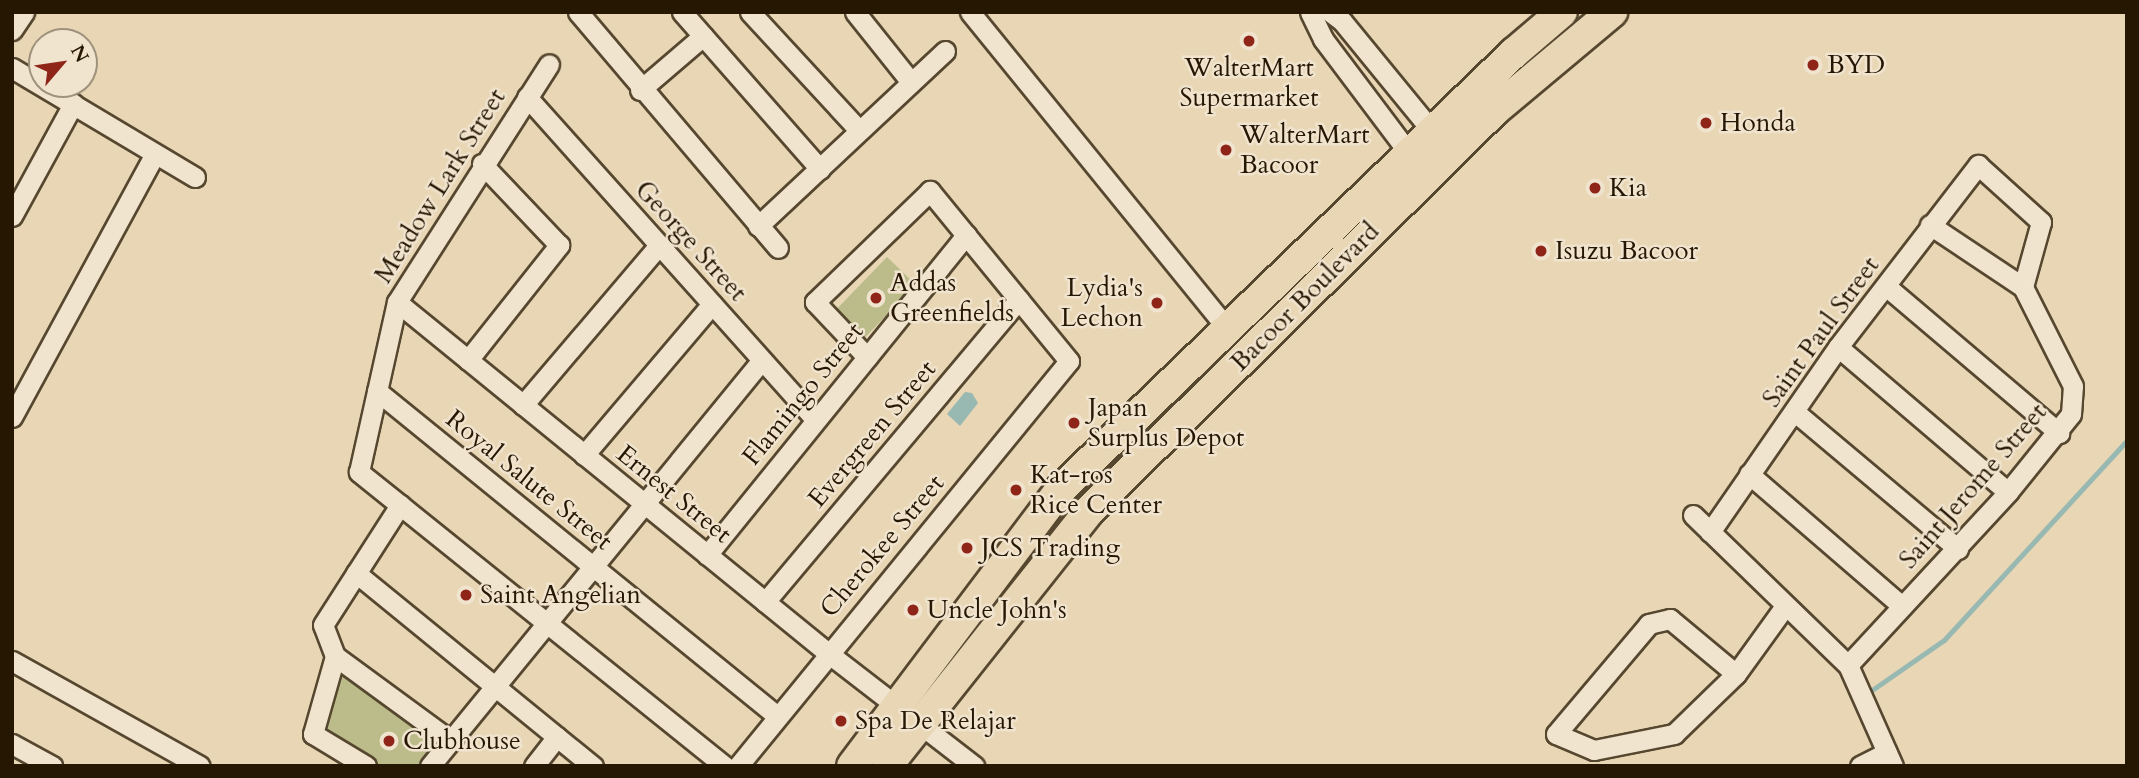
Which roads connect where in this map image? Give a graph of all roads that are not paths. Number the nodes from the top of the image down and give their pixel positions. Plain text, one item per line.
1 (24, 12) edge
2 (578, 12) edge
3 (682, 12) edge
4 (750, 12) edge
5 (855, 12) edge
6 (970, 12) edge
7 (1310, 12) edge
8 (1330, 12) edge
9 (1562, 12) edge
10 (1612, 12) edge
11 (12, 30) edge
12 (703, 36) junction
13 (1362, 46) junction
14 (945, 51) dead end
15 (1342, 62) junction
16 (550, 64) dead end
17 (12, 68) edge
18 (910, 81) junction
19 (640, 90) junction
20 (527, 97) junction
21 (73, 104) junction
22 (859, 130) junction
23 (1432, 131) junction
24 (1409, 153) junction
25 (154, 155) junction
26 (482, 163) junction
27 (820, 169) junction
28 (195, 177) dead end
29 (12, 216) edge
30 (1930, 225) junction
31 (758, 226) junction
32 (966, 235) junction
33 (659, 245) junction
34 (778, 248) dead end
35 (1888, 287) junction
36 (2023, 287) junction
37 (1019, 299) junction
38 (397, 302) junction
39 (712, 304) junction
40 (1228, 329) junction
41 (1838, 347) junction
42 (867, 357) junction
43 (467, 360) junction
44 (762, 360) junction
45 (377, 391) junction
46 (523, 405) junction
47 (1795, 412) junction
48 (12, 417) edge
49 (816, 420) junction
50 (2059, 433) junction
51 (584, 455) junction
52 (1749, 474) junction
53 (2008, 492) junction
54 (644, 504) junction
55 (400, 505) junction
56 (1693, 515) dead end
57 (1710, 533) junction
58 (1958, 549) junction
59 (707, 555) junction
60 (593, 567) junction
61 (356, 573) junction
62 (765, 602) junction
63 (1901, 605) junction
64 (1785, 606) junction
65 (547, 623) junction
66 (828, 653) junction
67 (335, 656) junction
68 (12, 661) edge
69 (1848, 664) junction
70 (1735, 674) junction
71 (495, 687) junction
72 (910, 713) junction
73 (777, 716) junction
74 (557, 737) junction
75 (451, 741) junction
76 (12, 744) edge
77 (1890, 759) edge
78 (967, 763) edge
79 (52, 766) edge
80 (200, 766) edge
81 (366, 766) edge
82 (430, 766) edge
83 (534, 766) edge
84 (593, 766) edge
85 (725, 766) edge
86 (738, 766) edge
87 (852, 766) edge
88 (887, 766) edge
89 (1860, 766) edge

1 - 11 street
2 - 19 street
3 - 12 street
4 - 22 street
5 - 18 street
6 - 40 street
7 - 15 street
8 - 13 street
9 - 23 main road, Bacoor Boulevard
10 - 72 main road, Bacoor Boulevard
12 - 19 street
12 - 27 street
13 - 15 street
13 - 23 street
14 - 18 street
15 - 24 street
16 - 20 street, Meadow Lark Street
17 - 21 street
18 - 22 street
19 - 31 street
20 - 26 street, Meadow Lark Street
20 - 33 street, George Street
21 - 25 street
21 - 29 street
22 - 27 street
23 - 24 main road, Bacoor Boulevard
24 - 40 main road, Bacoor Boulevard
25 - 28 street
25 - 48 street
26 - 38 street, Meadow Lark Street
26 - 43 street
27 - 31 street
30 - 35 street, Saint Paul Street
30 - 36 street
30 - 36 street, Saint Paul Street
31 - 34 street
32 - 37 street
32 - 42 street, Flamingo Street
32 - 42 street
33 - 39 street, George Street
33 - 46 street
35 - 41 street, Saint Paul Street
35 - 50 street
36 - 50 street, Saint Jerome Street
37 - 62 street, Evergreen Street
37 - 66 street, Cherokee Street
38 - 43 street, Ernest Street
38 - 45 street, Meadow Lark Street
39 - 44 street, George Street
39 - 51 street
40 - 72 main road, Bacoor Boulevard
41 - 47 street, Saint Paul Street
41 - 53 street
42 - 49 street, Flamingo Street
43 - 46 street, Ernest Street
44 - 49 street, George Street
44 - 54 street
45 - 55 street, Meadow Lark Street
45 - 60 street, Royal Salute Street
46 - 51 street, Ernest Street
47 - 52 street, Saint Paul Street
47 - 58 street
49 - 59 street, Flamingo Street
50 - 53 street, Saint Jerome Street
51 - 54 street, Ernest Street
52 - 57 street, Saint Paul Street
52 - 63 street
53 - 58 street, Saint Jerome Street
54 - 59 street, Ernest Street
54 - 60 street
55 - 61 street
55 - 65 street
56 - 57 street
57 - 64 street
58 - 63 street, Saint Jerome Street
59 - 62 street, Ernest Street
60 - 65 street
60 - 73 street, Royal Salute Street
61 - 67 street
61 - 71 street
62 - 66 street, Ernest Street
63 - 69 street, Saint Jerome Street
64 - 69 street
64 - 70 street
65 - 71 street
65 - 85 street
66 - 72 street, Ernest Street
66 - 73 street, Cherokee Street
67 - 75 street
67 - 81 street
68 - 80 street
69 - 77 street
70 - 70 street
71 - 74 street
71 - 75 street
72 - 78 street, Ernest Street
72 - 87 main road, Bacoor Boulevard
72 - 88 main road, Bacoor Boulevard
73 - 86 street, Cherokee Street
74 - 83 street
74 - 84 street
75 - 82 street
76 - 79 street
77 - 89 street

